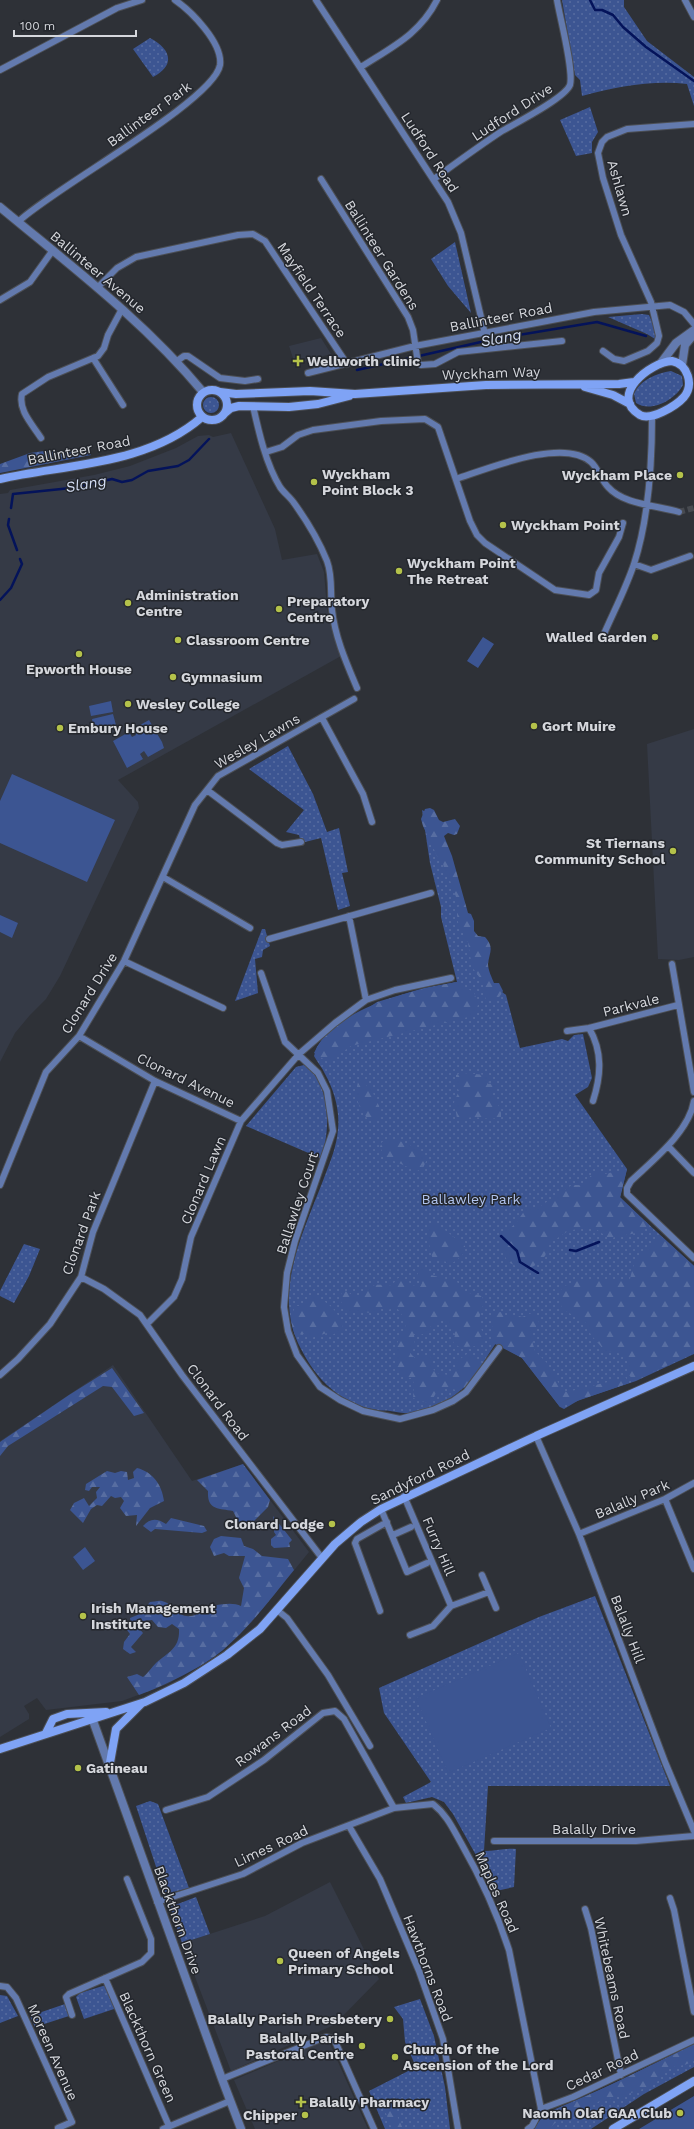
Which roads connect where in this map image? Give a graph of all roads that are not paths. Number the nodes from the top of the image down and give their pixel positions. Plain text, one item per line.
1 (142, 0) edge
2 (174, 0) edge
3 (316, 0) edge
4 (437, 0) edge
5 (557, 0) edge
6 (684, 0) edge
7 (694, 18) edge
8 (361, 67) junction
9 (0, 70) edge
10 (694, 124) edge
11 (434, 179) junction
12 (321, 180) dead end
13 (0, 207) edge
14 (18, 222) junction
15 (53, 250) junction
16 (97, 288) junction
17 (0, 300) edge
18 (652, 306) junction
19 (122, 309) junction
20 (687, 315) junction
21 (694, 318) edge
22 (694, 324) edge
23 (694, 330) edge
24 (485, 334) junction
25 (694, 334) edge
26 (562, 341) dead end
27 (415, 346) junction
28 (603, 351) dead end
29 (93, 358) junction
30 (177, 361) junction
31 (661, 363) junction
32 (347, 364) junction
33 (682, 365) junction
34 (308, 373) dead end
35 (691, 378) edge
36 (258, 379) dead end
37 (634, 382) junction
38 (579, 385) junction
39 (203, 392) junction
40 (220, 392) junction
41 (355, 394) junction
42 (694, 395) edge
43 (684, 397) junction
44 (630, 404) junction
45 (123, 405) dead end
46 (253, 406) junction
47 (225, 413) junction
48 (202, 417) junction
49 (652, 417) junction
50 (41, 438) dead end
51 (266, 452) junction
52 (0, 479) edge
53 (456, 479) junction
54 (647, 504) junction
55 (679, 512) tunnel mouth
56 (623, 523) dead end
57 (690, 556) dead end
58 (634, 564) junction
59 (604, 634) dead end
60 (357, 688) dead end
61 (354, 699) dead end
62 (322, 718) junction
63 (207, 790) junction
64 (372, 822) dead end
65 (183, 830) joint
66 (301, 842) dead end
67 (163, 877) junction
68 (431, 893) dead end
69 (349, 916) junction
70 (250, 928) dead end
71 (269, 939) dead end
72 (124, 961) junction
73 (672, 964) dead end
74 (262, 973) dead end
75 (451, 978) dead end
76 (366, 1000) junction
77 (678, 1006) junction
78 (223, 1008) dead end
79 (589, 1028) junction
80 (567, 1031) dead end
81 (79, 1036) junction
82 (299, 1054) junction
83 (155, 1081) junction
84 (694, 1092) edge
85 (593, 1101) dead end
86 (694, 1101) edge
87 (241, 1121) junction
88 (668, 1146) junction
89 (694, 1173) edge
90 (0, 1185) edge
91 (694, 1258) edge
92 (81, 1277) junction
93 (147, 1324) junction
94 (499, 1348) dead end
95 (694, 1366) edge
96 (0, 1375) edge
97 (536, 1436) junction
98 (694, 1483) edge
99 (404, 1496) junction
100 (665, 1499) junction
101 (381, 1509) junction
102 (387, 1522) junction
103 (411, 1527) dead end
104 (579, 1534) junction
105 (393, 1535) junction
106 (322, 1558) junction
107 (427, 1563) dead end
108 (694, 1569) edge
109 (482, 1574) dead end
110 (489, 1592) junction
111 (452, 1606) junction
112 (496, 1608) dead end
113 (277, 1610) junction
114 (380, 1611) dead end
115 (410, 1635) dead end
116 (143, 1702) junction
117 (113, 1712) junction
118 (92, 1718) junction
119 (46, 1733) junction
120 (370, 1746) dead end
121 (0, 1749) edge
122 (109, 1768) junction
123 (394, 1808) junction
124 (166, 1810) dead end
125 (349, 1826) junction
126 (694, 1831) edge
127 (694, 1836) edge
128 (494, 1841) dead end
129 (126, 1879) dead end
130 (670, 1898) dead end
131 (157, 1902) junction
132 (585, 1910) dead end
133 (104, 1978) junction
134 (0, 1986) edge
135 (694, 2012) edge
136 (72, 2015) dead end
137 (694, 2040) edge
138 (621, 2074) junction
139 (222, 2080) junction
140 (694, 2080) edge
141 (230, 2101) junction
142 (541, 2109) junction
143 (169, 2126) junction
144 (58, 2128) edge
145 (163, 2129) edge
146 (241, 2129) edge
147 (374, 2129) edge
148 (458, 2129) edge
149 (528, 2129) edge
150 (613, 2129) edge

1 - 9 street
2 - 14 street, Ballinteer Park
3 - 8 street, Ludford Road
4 - 8 street
5 - 11 street, Ludford Drive
6 - 7 street
8 - 11 street, Ludford Road
10 - 18 street, Ashlawn
11 - 24 street, Ludford Road
12 - 27 street, Ballinteer Gardens
13 - 14 street, Ballinteer Avenue
14 - 15 street, Ballinteer Avenue
15 - 16 street, Ballinteer Avenue
15 - 17 street
16 - 19 street, Ballinteer Avenue
16 - 32 street, Mayfield Terrace
18 - 20 street, Ballinteer Road
18 - 24 street, Ballinteer Road
18 - 28 street, Ashlawn
19 - 29 street
19 - 30 street, Ballinteer Avenue
20 - 21 street
20 - 22 street, Ballinteer Road
23 - 31 street
24 - 27 street, Ballinteer Road
25 - 33 street
26 - 27 street, Ballinteer Gardens
27 - 32 street, Ballinteer Road
29 - 45 street
29 - 50 street
30 - 36 street
30 - 39 street, Ballinteer Avenue
31 - 33 main road
31 - 37 main road
32 - 34 street, Ballinteer Road
33 - 35 main road
35 - 43 main road
37 - 38 main road, Wyckham Way
37 - 44 main road
38 - 41 main road, Wyckham Way
38 - 44 main road, Wyckham Way
39 - 40 main road
39 - 48 main road
40 - 41 main road, Wyckham Way
40 - 47 main road
41 - 46 main road, Wyckham Way
42 - 43 main road
43 - 49 main road
44 - 49 main road
46 - 47 main road, Wyckham Way
46 - 51 street
47 - 48 main road
48 - 52 main road, Ballinteer Road
49 - 54 street
51 - 53 street
51 - 60 street
53 - 54 street
53 - 56 street
54 - 55 street
54 - 58 street
57 - 58 street
58 - 59 street
61 - 62 street, Wesley Lawns
62 - 63 street, Wesley Lawns
62 - 64 street, Wesley Lawns
63 - 65 street, Wesley Lawns
63 - 66 street
65 - 67 street, Clonard Drive
67 - 70 street
67 - 72 street, Clonard Drive
68 - 69 street
69 - 71 street
69 - 76 street
72 - 78 street
72 - 81 street, Clonard Drive
73 - 77 street, Parkvale
74 - 82 street, Ballawley Court
75 - 76 street, Clonard Lawn
76 - 82 street, Clonard Lawn
77 - 79 street, Parkvale
77 - 84 street, Parkvale
79 - 80 street, Parkvale
79 - 85 street, Parkvale
81 - 83 street, Clonard Avenue
81 - 90 street, Clonard Drive
82 - 87 street, Clonard Lawn
82 - 94 street, Ballawley Court
83 - 87 street, Clonard Avenue
83 - 92 street, Clonard Park
86 - 88 street
87 - 93 street, Clonard Lawn
88 - 89 street
88 - 91 street
92 - 93 street, Clonard Road
92 - 96 street, Clonard Park
93 - 106 street, Clonard Road
95 - 97 main road, Sandyford Road
97 - 99 main road, Sandyford Road
97 - 104 street, Balally Hill
98 - 100 street, Balally Park
99 - 101 main road, Sandyford Road
99 - 111 street, Furry Hill
100 - 104 street, Balally Park
100 - 108 street
101 - 102 street
101 - 106 main road, Sandyford Road
102 - 105 street
102 - 114 street
103 - 105 street
104 - 126 street, Balally Hill
105 - 107 street
106 - 113 main road, Sandyford Road
109 - 110 street
110 - 111 street
110 - 112 street
111 - 115 street
113 - 116 main road, Sandyford Road
113 - 120 street
116 - 117 main road, Sandyford Road
116 - 122 main road
117 - 118 main road, Sandyford Road
117 - 119 main road, Sandyford Road
118 - 119 main road, Sandyford Road
118 - 122 street, Blackthorn Drive
119 - 121 main road, Sandyford Road
122 - 131 street, Blackthorn Drive
123 - 124 street, Rowans Road
123 - 125 street, Limes Road
123 - 142 street, Maples Road
125 - 131 street, Limes Road
125 - 148 street, Hawthorns Road
127 - 128 street, Balally Drive
129 - 133 street, Blackthorn Green
130 - 135 street
131 - 139 street, Blackthorn Drive
132 - 138 street, Whitebeams Road
133 - 136 street, Blackthorn Green
133 - 143 street, Blackthorn Green
134 - 144 street, Moreen Avenue
137 - 138 street, Cedar Road
138 - 142 street, Cedar Road
139 - 141 street, Blackthorn Drive
139 - 147 street
140 - 150 main road
141 - 143 street
141 - 146 street, Blackthorn Drive
142 - 149 street
143 - 145 street

